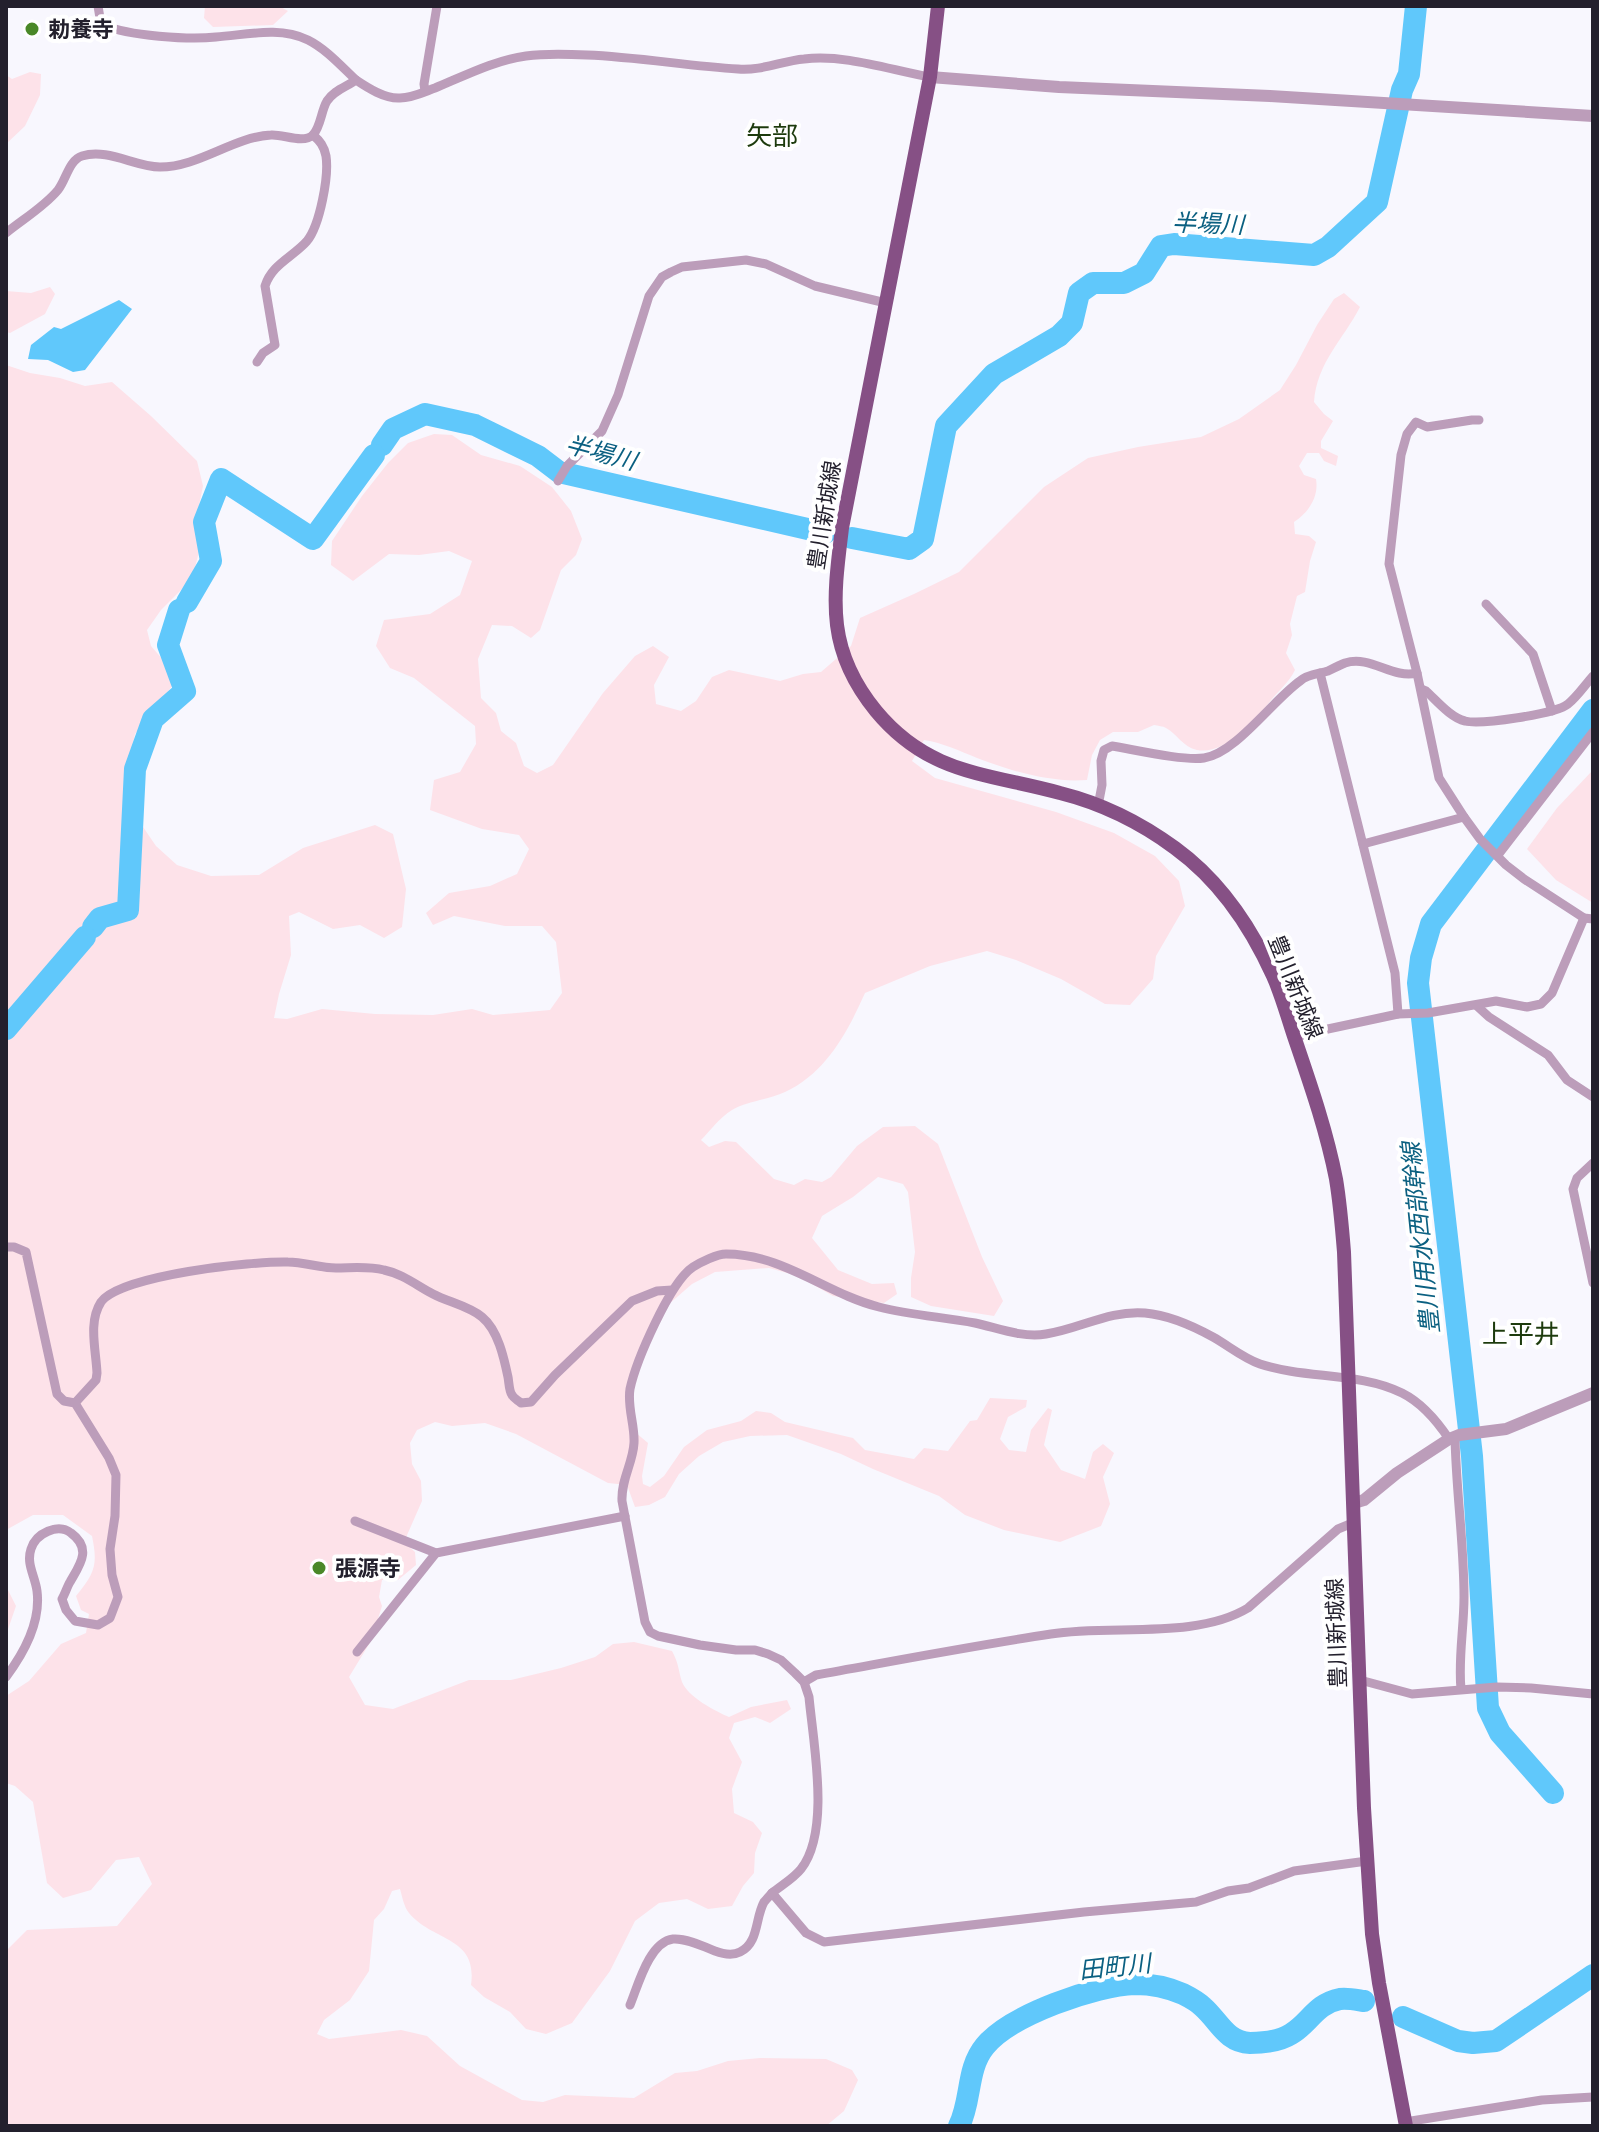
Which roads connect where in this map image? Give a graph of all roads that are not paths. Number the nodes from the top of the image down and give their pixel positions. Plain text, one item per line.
1 (98, 6) edge
2 (437, 6) edge
3 (938, 6) edge
4 (930, 77) junction
5 (356, 80) junction
6 (425, 91) junction
7 (1593, 116) edge
8 (313, 135) junction
9 (6, 233) edge
10 (886, 303) junction
11 (257, 362) dead end
12 (1479, 420) dead end
13 (558, 481) dead end
14 (1486, 604) dead end
15 (1320, 673) junction
16 (1417, 673) junction
17 (1593, 676) edge
18 (1421, 689) junction
19 (1552, 711) junction
20 (1593, 732) edge
21 (1098, 806) junction
22 (1464, 817) junction
23 (1363, 844) junction
24 (1496, 853) junction
25 (1588, 918) edge
26 (1477, 1006) junction
27 (1398, 1014) junction
28 (1294, 1038) junction
29 (1593, 1097) edge
30 (1593, 1163) edge
31 (6, 1247) edge
32 (1593, 1283) edge
33 (672, 1290) junction
34 (1349, 1379) junction
35 (1593, 1393) edge
36 (75, 1403) junction
37 (1454, 1437) junction
38 (1354, 1503) junction
39 (625, 1516) junction
40 (355, 1521) dead end
41 (1355, 1522) junction
42 (436, 1553) junction
43 (357, 1652) dead end
44 (6, 1677) edge
45 (1360, 1680) junction
46 (804, 1682) junction
47 (1466, 1689) junction
48 (1593, 1694) edge
49 (1367, 1861) junction
50 (772, 1893) junction
51 (630, 2005) dead end
52 (1593, 2097) edge
53 (1406, 2124) edge

1 - 5 street
2 - 6 street
3 - 4 main road, 豊川新城線
4 - 6 street
4 - 7 street
4 - 10 main road, 豊川新城線
5 - 6 street
5 - 8 street
8 - 9 street
8 - 11 street
10 - 13 street
10 - 21 main road, 豊川新城線
12 - 16 street
14 - 19 street
15 - 16 street
15 - 21 street
15 - 23 street
16 - 18 street
17 - 19 street
18 - 19 street
18 - 22 street
20 - 24 street
21 - 28 main road, 豊川新城線
22 - 23 street
22 - 24 street
23 - 27 street
24 - 25 street
25 - 26 street
26 - 27 street
26 - 29 street
27 - 28 street
28 - 34 main road, 豊川新城線
30 - 32 street
31 - 36 street
33 - 34 street
33 - 36 street
33 - 39 street
34 - 37 street
34 - 38 main road, 豊川新城線
35 - 37 street
36 - 44 street
37 - 38 street
37 - 47 street
38 - 41 main road, 豊川新城線
39 - 42 street
39 - 46 street
40 - 42 street
41 - 45 main road, 豊川新城線
41 - 46 street
42 - 43 street
45 - 47 street
45 - 49 main road, 豊川新城線
46 - 50 street
47 - 48 street
49 - 50 street
49 - 53 main road, 豊川新城線
50 - 51 street
52 - 53 street

